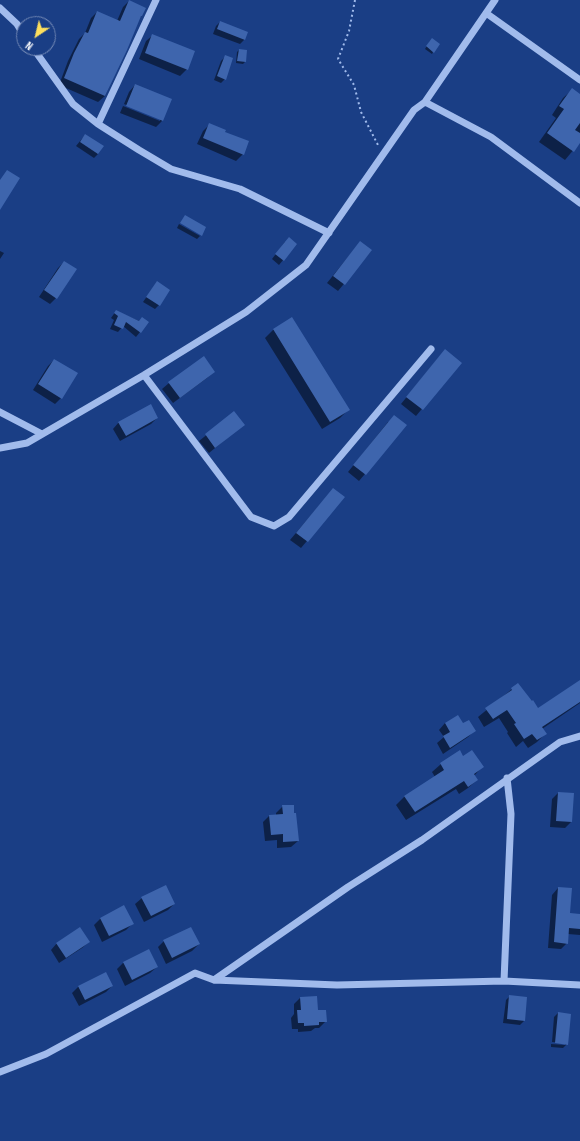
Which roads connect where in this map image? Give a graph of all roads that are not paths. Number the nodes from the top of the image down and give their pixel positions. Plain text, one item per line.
1 (156, 0) edge
2 (495, 0) edge
3 (0, 8) edge
4 (486, 13) junction
5 (16, 23) edge
6 (39, 56) edge
7 (580, 80) edge
8 (425, 102) junction
9 (98, 124) junction
10 (580, 203) edge
11 (329, 233) junction
12 (432, 349) dead end
13 (144, 375) junction
14 (0, 412) edge
15 (42, 434) junction
16 (0, 448) edge
17 (580, 736) edge
18 (507, 778) junction
19 (214, 980) junction
20 (504, 981) junction
21 (580, 985) edge
22 (0, 1072) edge

1 - 9 street
2 - 4 street
3 - 5 street
4 - 7 street
4 - 8 street
6 - 9 street
8 - 10 street
8 - 11 street
9 - 11 street
11 - 13 street
12 - 13 street
13 - 15 street
14 - 15 street
15 - 16 street
17 - 18 street
18 - 19 street
18 - 20 street
19 - 20 street
19 - 22 street
20 - 21 street

